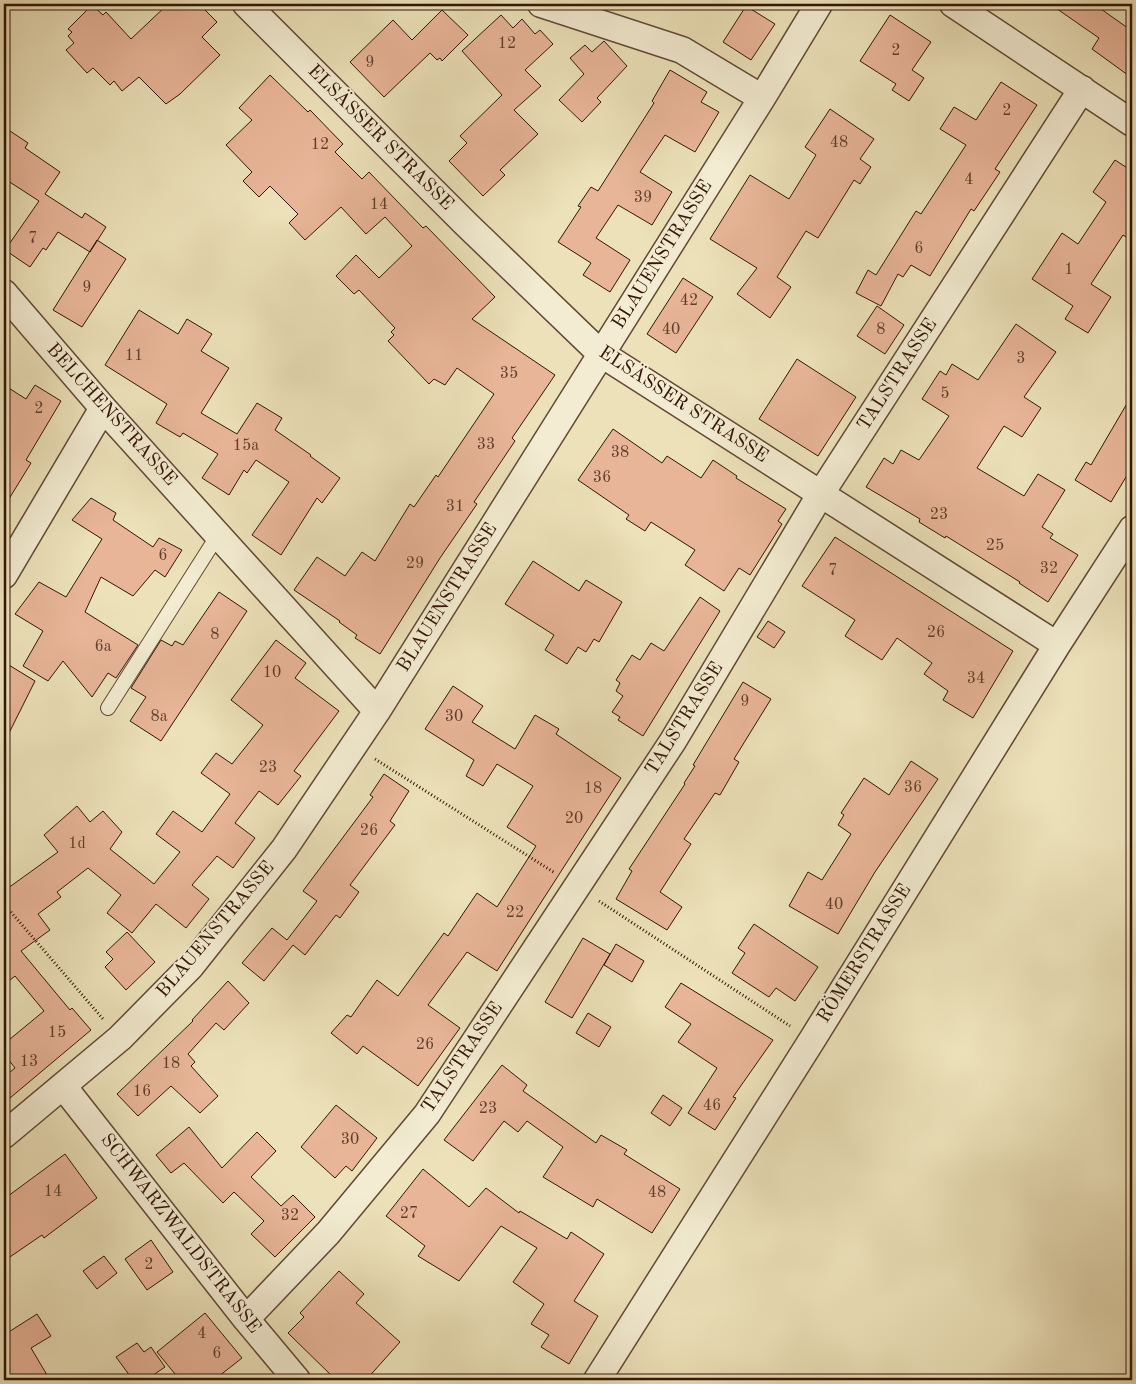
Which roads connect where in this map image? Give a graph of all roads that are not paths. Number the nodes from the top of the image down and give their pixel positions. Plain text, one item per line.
1 (246, 4) edge
2 (546, 4) edge
3 (819, 4) edge
4 (954, 4) edge
5 (1082, 89) junction
6 (762, 98) junction
7 (1132, 123) edge
8 (4, 293) edge
9 (600, 353) junction
10 (103, 408) junction
11 (820, 495) junction
12 (1132, 529) edge
13 (218, 536) junction
14 (4, 574) edge
15 (1056, 645) junction
16 (108, 708) dead end
17 (378, 711) junction
18 (63, 1086) junction
19 (4, 1135) edge
20 (246, 1319) junction
21 (297, 1380) edge
22 (597, 1380) edge

1 - 9 street, ELSÄSSER STRASSE
2 - 6 street
3 - 6 street, BLAUENSTRASSE
4 - 5 street
5 - 7 street
5 - 11 street, TALSTRASSE
6 - 9 street, BLAUENSTRASSE
8 - 10 street, BELCHENSTRASSE
9 - 11 street, ELSÄSSER STRASSE
9 - 17 street, BLAUENSTRASSE
10 - 13 street, BELCHENSTRASSE
10 - 14 street
11 - 15 street, ELSÄSSER STRASSE
11 - 20 street, TALSTRASSE
12 - 15 street, RÖMERSTRASSE
13 - 16 lane
13 - 17 street, BELCHENSTRASSE
15 - 22 street, RÖMERSTRASSE
17 - 18 street, BLAUENSTRASSE
18 - 19 street, BLAUENSTRASSE
18 - 20 street, SCHWARZWALDSTRASSE
20 - 21 street, SCHWARZWALDSTRASSE

